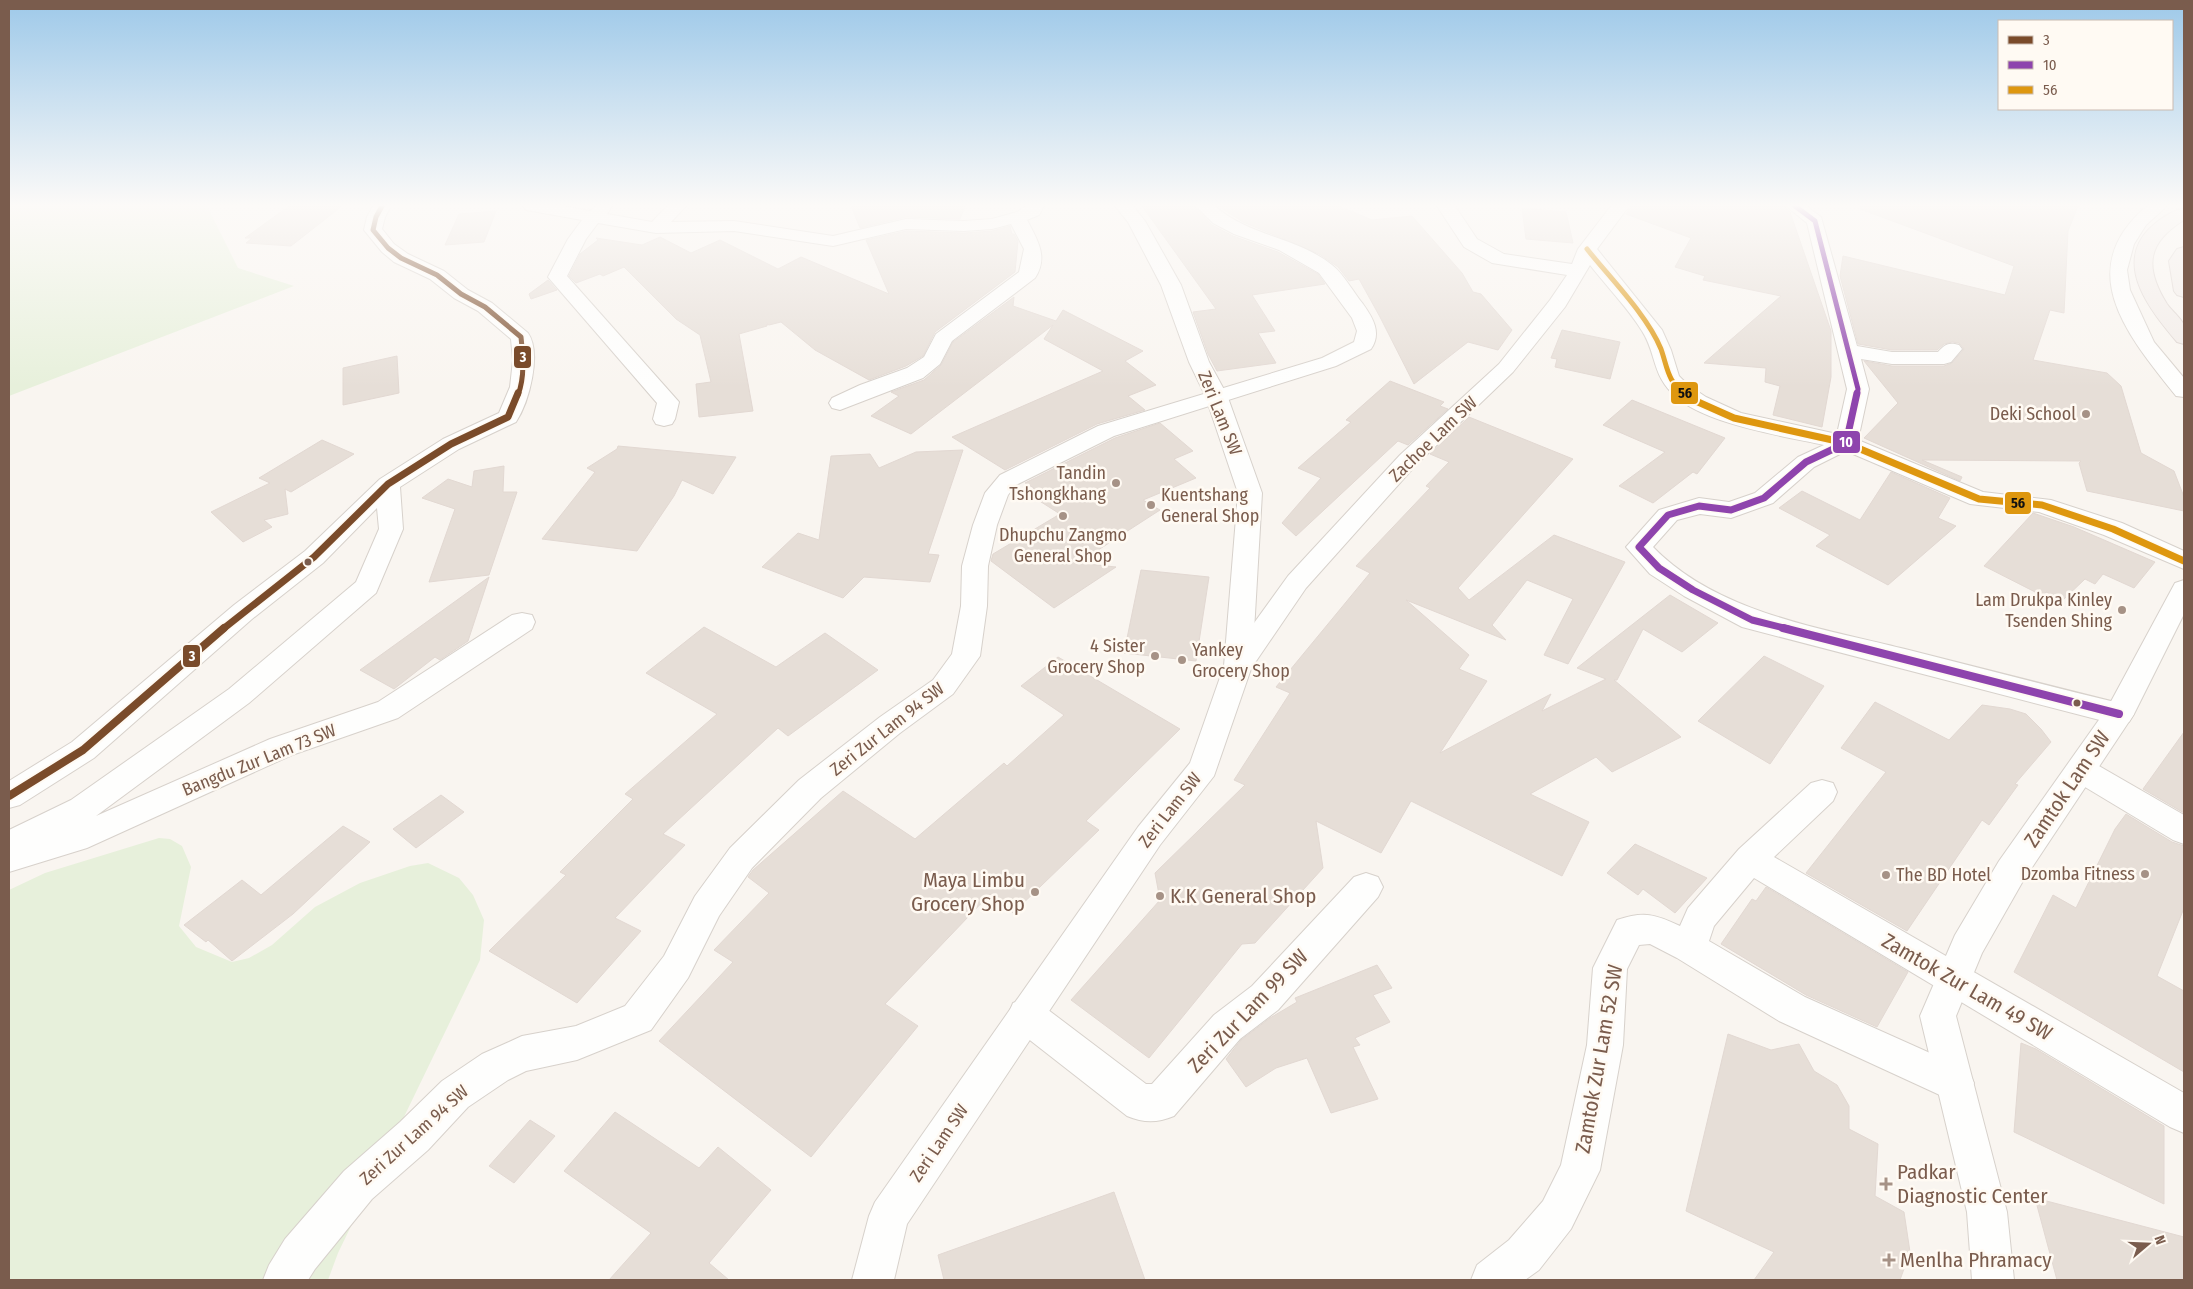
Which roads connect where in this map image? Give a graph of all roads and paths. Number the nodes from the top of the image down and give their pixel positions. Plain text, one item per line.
1 (416, 266) edge
2 (562, 266) edge
3 (1030, 266) edge
4 (1161, 266) edge
5 (1321, 266) edge
6 (1547, 266) edge
7 (1581, 266) edge
8 (1602, 266) edge
9 (1827, 266) edge
10 (2119, 266) edge
11 (2143, 266) edge
12 (2179, 266) edge
13 (1579, 271) junction
14 (2184, 291) edge
15 (2184, 338) edge
16 (1952, 349) dead end
17 (1849, 351) junction
18 (2184, 391) edge
19 (1216, 395) junction
20 (840, 404) dead end
21 (664, 419) dead end
22 (1846, 443) junction
23 (388, 484) junction
24 (2184, 561) edge
25 (2184, 588) edge
26 (522, 622) dead end
27 (1238, 666) junction
28 (2118, 714) junction
29 (2081, 770) junction
30 (1822, 792) dead end
31 (9, 796) edge
32 (2184, 832) edge
33 (9, 846) edge
34 (9, 859) edge
35 (1750, 859) junction
36 (1366, 887) dead end
37 (1689, 947) junction
38 (1953, 978) junction
39 (1026, 1015) junction
40 (1956, 1083) junction
41 (2184, 1114) edge
42 (284, 1280) edge
43 (873, 1280) edge
44 (1492, 1280) edge
45 (1993, 1280) edge

1 - 23 street
2 - 21 street
3 - 20 street
4 - 19 street, Zeri Lam SW
5 - 19 street, Zeri Zur Lam 94 SW
6 - 13 street
7 - 13 street, Zachoe Lam SW
8 - 22 street
9 - 17 street
10 - 18 street
11 - 15 highway
12 - 14 highway
13 - 27 street, Zachoe Lam SW
16 - 17 street
17 - 22 street
19 - 27 street, Zeri Lam SW
19 - 42 street, Zeri Zur Lam 94 SW
22 - 24 street
22 - 28 street
23 - 31 street
23 - 33 street
25 - 28 street, Zamtok Lam SW
26 - 34 street, Bangdu Zur Lam 73 SW
27 - 39 street, Zeri Lam SW
28 - 29 street, Zamtok Lam SW
29 - 32 street
29 - 38 street, Zamtok Lam SW
30 - 35 street
35 - 37 street
35 - 38 street, Zamtok Zur Lam 49 SW
36 - 39 street, Zeri Zur Lam 99 SW
37 - 40 street, Zamtok Zur Lam 52 SW
37 - 44 street, Zamtok Zur Lam 52 SW
38 - 40 street, Zamtok Lam SW
38 - 41 street, Zamtok Zur Lam 49 SW
39 - 43 street, Zeri Lam SW
40 - 45 street, Zamtok Lam SW

